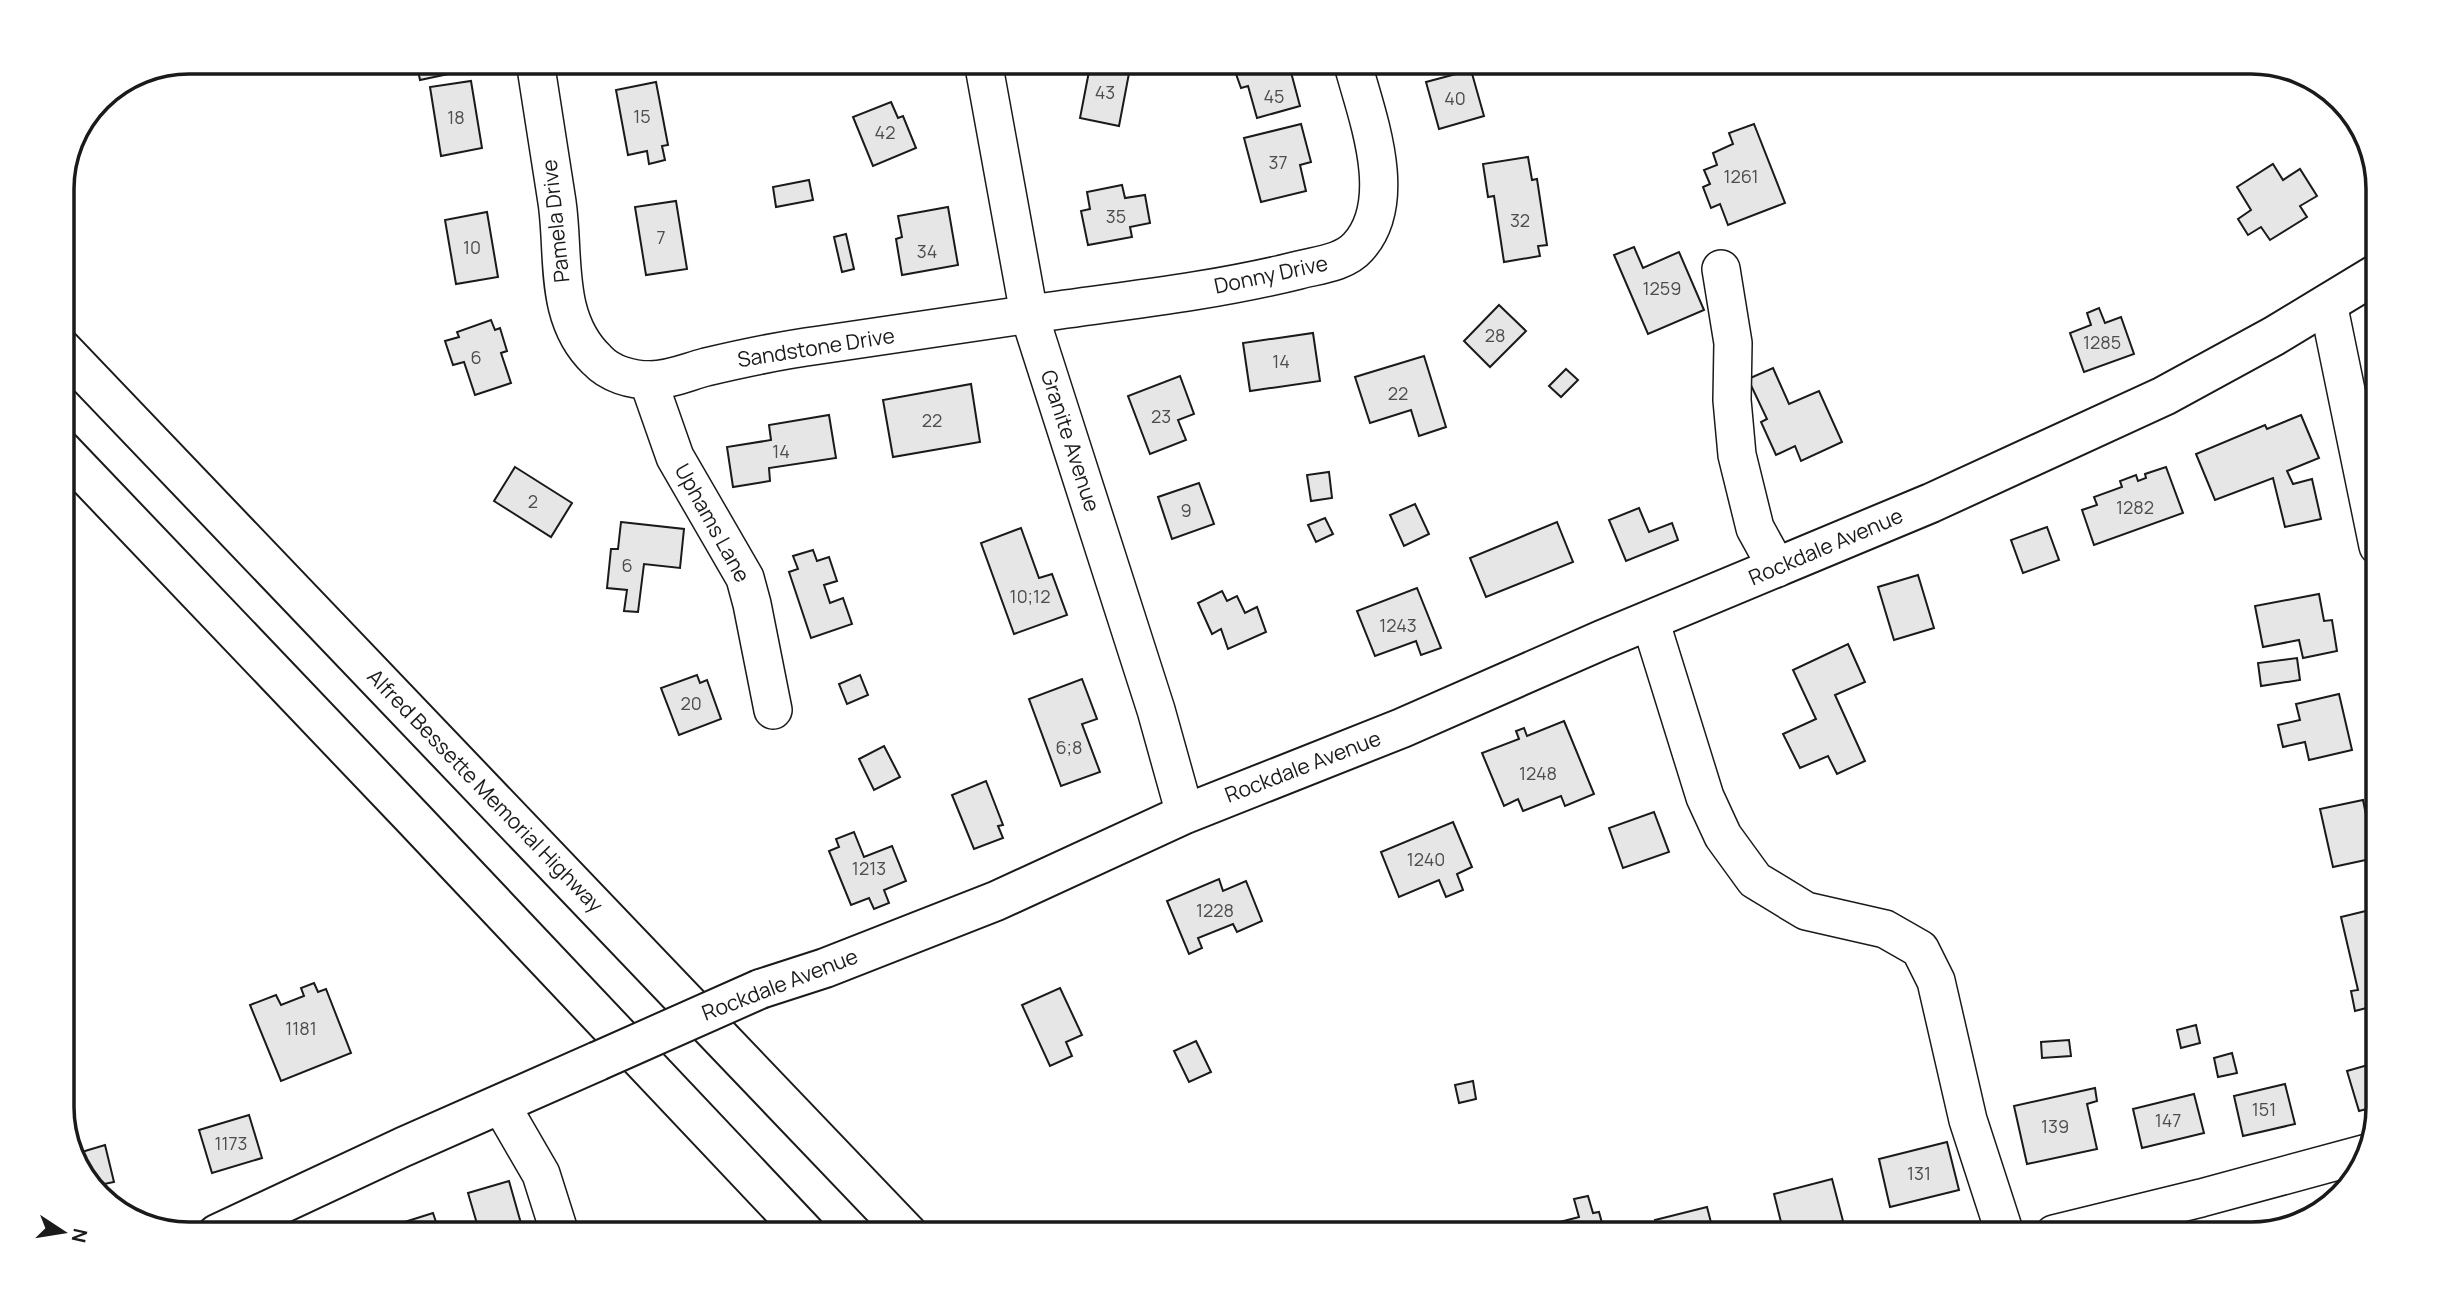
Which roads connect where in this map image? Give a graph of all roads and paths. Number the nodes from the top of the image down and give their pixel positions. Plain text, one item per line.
1 (537, 74) edge
2 (985, 74) edge
3 (1356, 74) edge
4 (1721, 269) dead end
5 (2365, 281) edge
6 (2328, 303) junction
7 (1029, 314) junction
8 (74, 363) edge
9 (606, 368) joint
10 (648, 380) junction
11 (74, 463) edge
12 (2365, 484) edge
13 (1777, 568) junction
14 (1650, 620) junction
15 (773, 710) dead end
16 (1185, 814) junction
17 (501, 1105) junction
18 (2354, 1156) edge
19 (243, 1222) edge
20 (556, 1222) edge
21 (795, 1222) edge
22 (897, 1222) edge
23 (2001, 1222) edge
24 (2103, 1222) edge

1 - 9 street, Pamela Drive
2 - 7 street, Granite Avenue
3 - 7 street, Donny Drive
4 - 13 street
5 - 6 main road, Rockdale Avenue
6 - 12 street
6 - 13 main road, Rockdale Avenue
7 - 10 street, Sandstone Drive
7 - 16 street, Granite Avenue
8 - 22 main road, Alfred Bessette Memorial Highway
9 - 10 street, Sandstone Drive
10 - 15 street, Uphams Lane
11 - 21 main road
13 - 14 main road, Rockdale Avenue
14 - 16 main road, Rockdale Avenue
14 - 23 street
16 - 17 main road, Rockdale Avenue, bridge
17 - 19 main road, Rockdale Avenue
17 - 20 street
18 - 24 street

